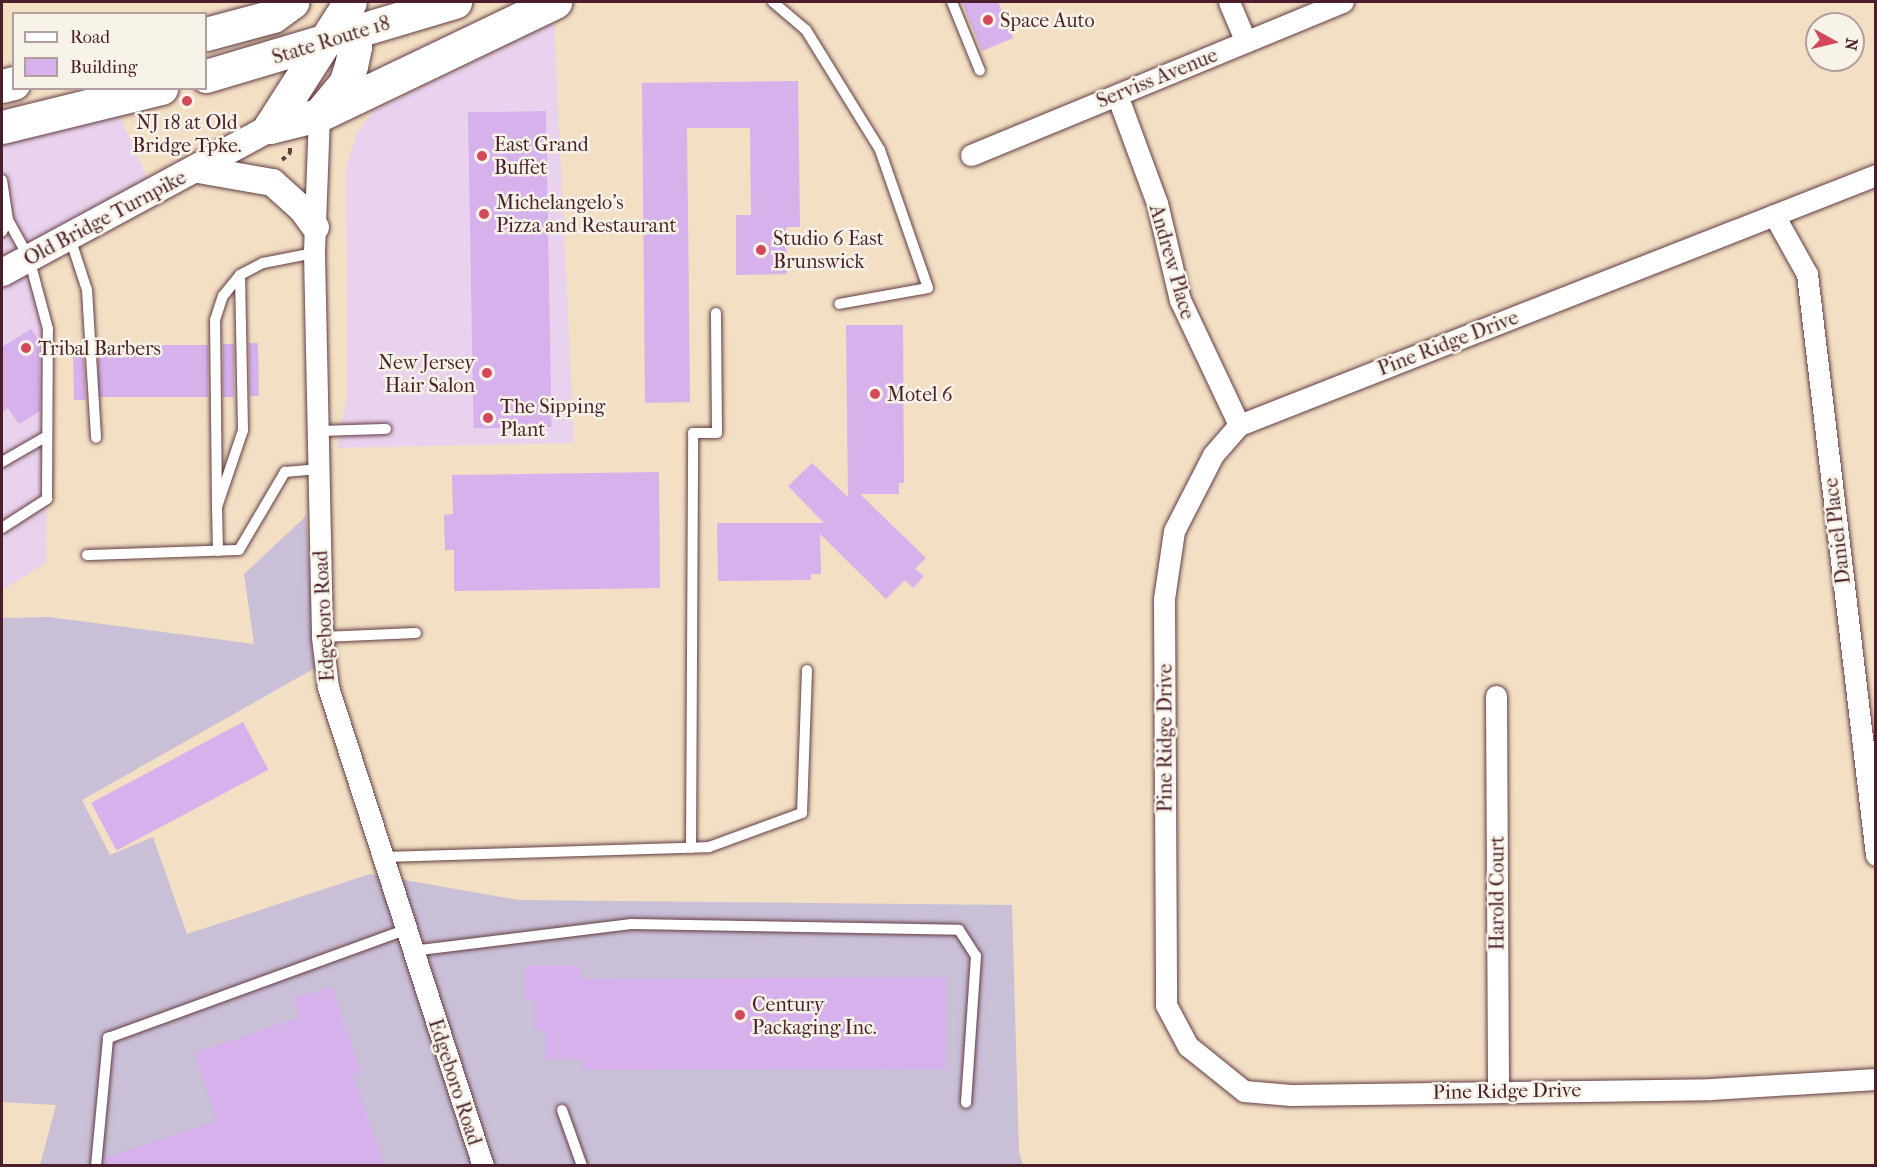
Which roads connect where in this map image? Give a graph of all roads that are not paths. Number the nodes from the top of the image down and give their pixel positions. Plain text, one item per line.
1 (292, 2) edge
2 (455, 2) edge
3 (555, 2) edge
4 (773, 2) edge
5 (952, 2) edge
6 (1229, 2) edge
7 (1343, 2) edge
8 (339, 22) edge
9 (207, 34) edge
10 (1245, 42) junction
11 (980, 71) dead end
12 (207, 76) edge
13 (153, 90) edge
14 (1118, 95) junction
15 (319, 114) junction
16 (2, 127) edge
17 (280, 135) junction
18 (972, 155) dead end
19 (198, 169) junction
20 (1875, 175) edge
21 (2, 180) edge
22 (1774, 215) junction
23 (8, 220) junction
24 (2, 232) edge
25 (70, 238) junction
26 (315, 240) junction
27 (29, 258) junction
28 (2, 272) edge
29 (240, 275) junction
30 (839, 304) dead end
31 (716, 313) dead end
32 (1239, 425) junction
33 (386, 429) dead end
34 (317, 431) junction
35 (47, 436) junction
36 (96, 438) dead end
37 (2, 462) edge
38 (318, 469) junction
39 (217, 507) junction
40 (2, 528) edge
41 (218, 551) junction
42 (87, 555) dead end
43 (416, 633) dead end
44 (322, 637) junction
45 (807, 670) dead end
46 (1497, 696) dead end
47 (691, 848) junction
48 (1875, 855) edge
49 (381, 857) junction
50 (405, 930) junction
51 (412, 951) junction
52 (1875, 1078) edge
53 (1498, 1090) junction
54 (966, 1103) dead end
55 (562, 1110) dead end
56 (96, 1166) edge
57 (483, 1166) edge
58 (582, 1166) edge

1 - 9 highway, State Route 18
2 - 8 highway, State Route 18
3 - 15 highway
4 - 30 lane
5 - 11 lane
6 - 10 street
7 - 10 street, Serviss Avenue
8 - 12 highway, State Route 18
8 - 15 highway
8 - 17 highway
10 - 14 street, Serviss Avenue
13 - 16 highway
14 - 18 street, Serviss Avenue
14 - 32 street, Andrew Place
15 - 17 highway
15 - 26 street, Edgeboro Road
17 - 19 street, Old Bridge Turnpike
19 - 25 street, Old Bridge Turnpike
19 - 26 street
20 - 22 street, Pine Ridge Drive
21 - 23 lane
22 - 32 street, Pine Ridge Drive
22 - 48 street, Daniel Place
23 - 24 lane
23 - 27 lane
25 - 27 street, Old Bridge Turnpike
25 - 36 lane
26 - 29 lane
26 - 34 street, Edgeboro Road
27 - 28 street, Old Bridge Turnpike
27 - 35 lane
29 - 39 lane
29 - 39 lane
31 - 47 lane
32 - 53 street, Pine Ridge Drive
33 - 34 lane
34 - 38 street, Edgeboro Road
35 - 37 lane
35 - 40 lane
38 - 41 lane
38 - 44 street, Edgeboro Road
39 - 41 lane
41 - 42 lane
43 - 44 lane
44 - 49 street, Edgeboro Road
45 - 47 lane
46 - 53 street, Harold Court
47 - 49 lane
49 - 50 street, Edgeboro Road
50 - 51 street, Edgeboro Road
50 - 56 lane
51 - 54 lane
51 - 57 street, Edgeboro Road
52 - 53 street, Pine Ridge Drive
55 - 58 lane

